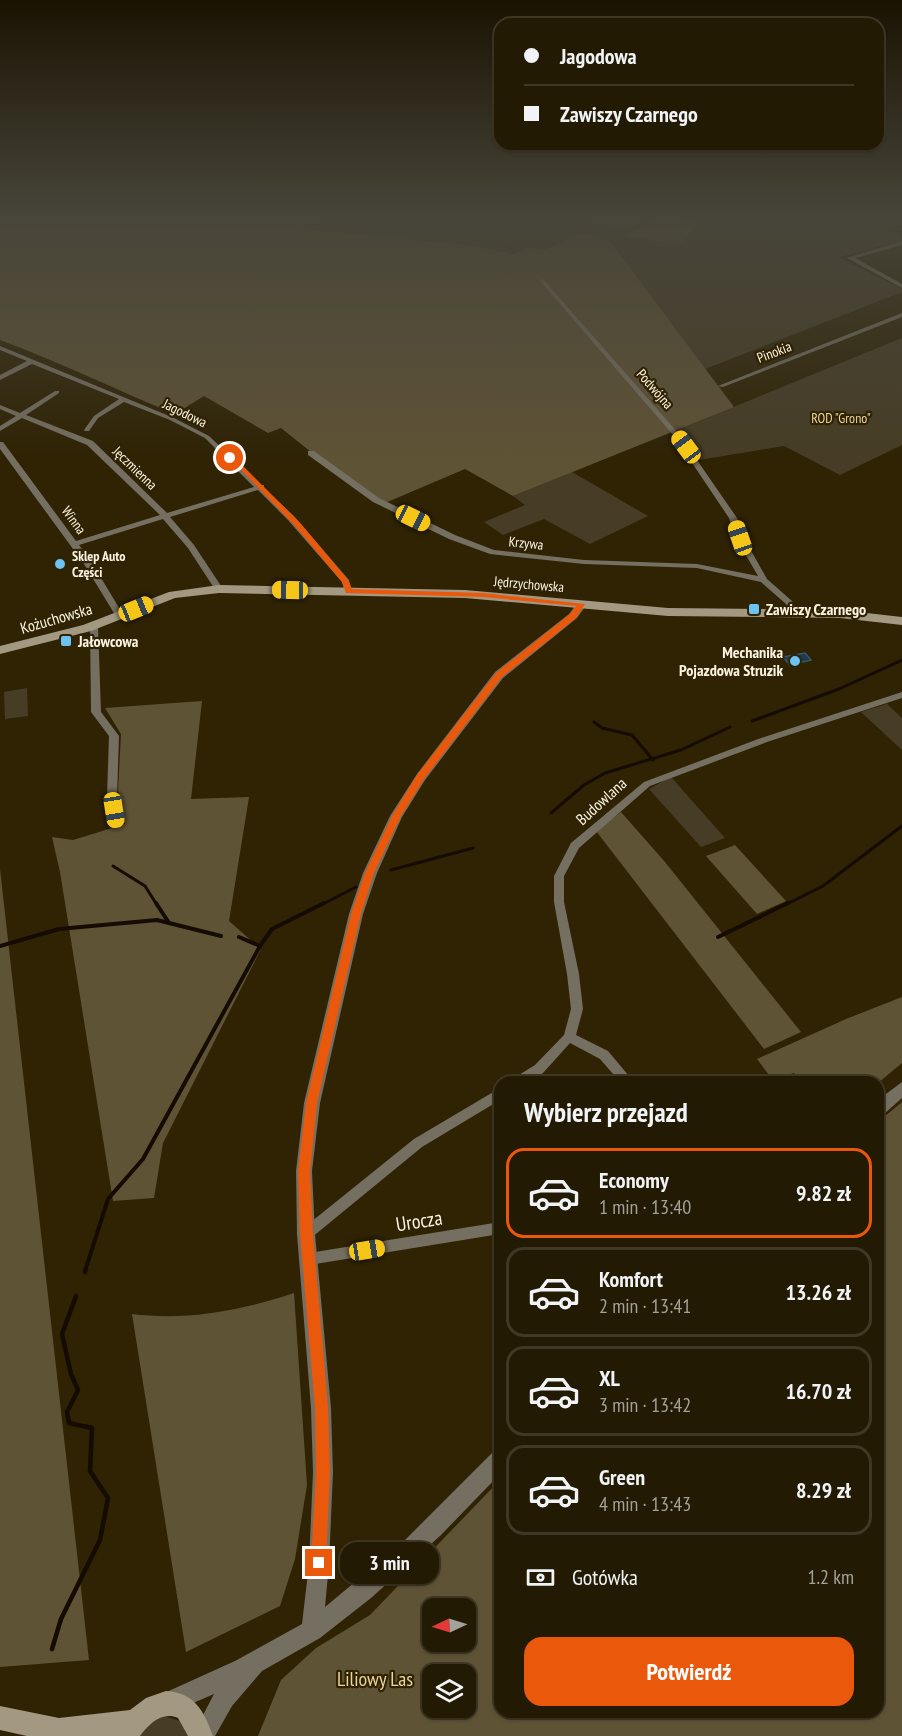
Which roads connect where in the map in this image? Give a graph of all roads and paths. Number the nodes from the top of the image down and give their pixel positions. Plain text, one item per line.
1 (555, 295) edge
2 (902, 315) edge
3 (0, 348) edge
4 (32, 361) junction
5 (0, 378) edge
6 (722, 386) dead end
7 (57, 392) dead end
8 (124, 399) junction
9 (0, 407) edge
10 (21, 414) junction
11 (0, 429) edge
12 (87, 430) dead end
13 (0, 444) edge
14 (311, 453) dead end
15 (261, 487) junction
16 (164, 515) junction
17 (74, 544) junction
18 (764, 580) junction
19 (219, 589) junction
20 (348, 591) junction
21 (582, 604) junction
22 (795, 613) junction
23 (120, 616) junction
24 (902, 621) edge
25 (94, 626) junction
26 (0, 650) edge
27 (902, 695) edge
28 (117, 824) dead end
29 (569, 1037) junction
30 (527, 1076) edge
31 (623, 1076) edge
32 (902, 1089) edge
33 (494, 1097) edge
34 (884, 1105) edge
35 (494, 1229) edge
36 (306, 1234) junction
37 (309, 1259) junction
38 (494, 1465) edge
39 (312, 1630) junction
40 (259, 1662) junction
41 (168, 1702) junction
42 (0, 1718) edge
43 (129, 1729) edge
44 (64, 1733) edge
45 (201, 1736) edge

1 - 18 street, Podwójna
2 - 6 street, Pinokia
3 - 4 street, Jagodowa
4 - 5 street
4 - 8 street, Jagodowa
7 - 10 street
8 - 12 street
8 - 15 street, Jagodowa
9 - 10 street, Jęczmienna
10 - 11 street
10 - 16 street, Jęczmienna
13 - 17 street, Winna
14 - 18 street, Krzywa
15 - 16 street
15 - 20 street, Jagodowa
16 - 17 street
16 - 19 street, Jęczmienna
17 - 23 street, Winna
18 - 22 street, Podwójna
19 - 20 main road, Jędrzychowska
19 - 23 main road, Jędrzychowska
20 - 21 main road, Jędrzychowska
21 - 22 main road, Jędrzychowska
21 - 36 street
22 - 24 main road, Jędrzychowska
23 - 25 main road, Kożuchowska
25 - 26 main road, Kożuchowska
25 - 28 street
27 - 29 street, Budowlana
29 - 30 street, Budowlana
29 - 31 street
32 - 34 street
33 - 36 street
35 - 37 street, Urocza
36 - 37 street
37 - 39 street
38 - 39 street
39 - 40 street
40 - 41 street
40 - 45 street
41 - 43 main road
41 - 45 main road
42 - 44 main road
43 - 44 main road

